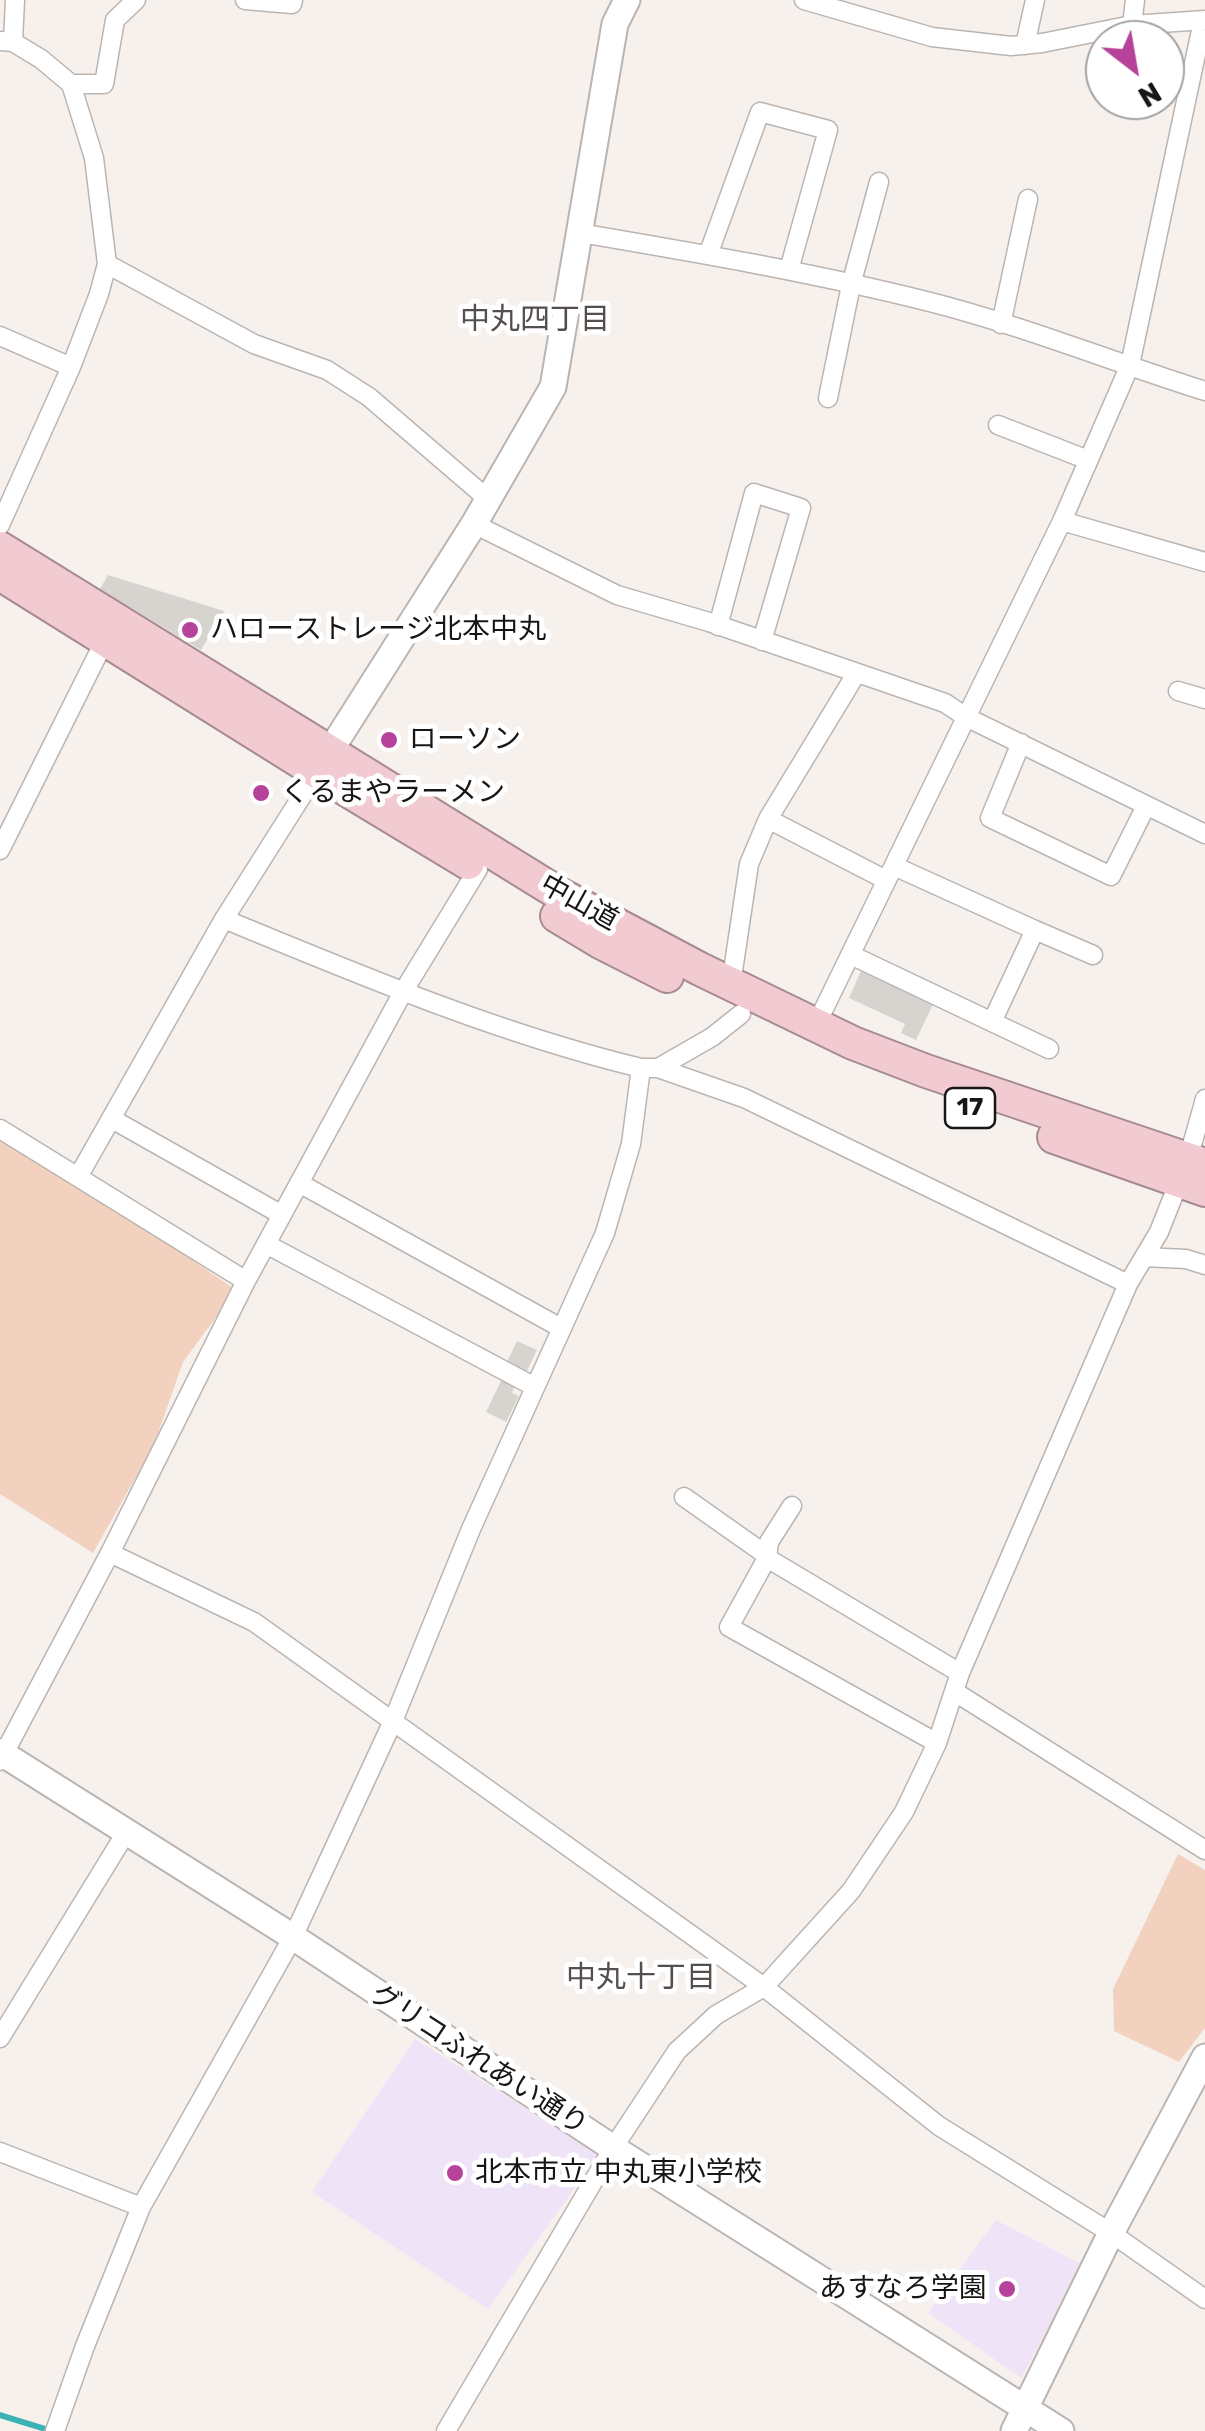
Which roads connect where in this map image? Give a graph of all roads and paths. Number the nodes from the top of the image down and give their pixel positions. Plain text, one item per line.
1 (15, 0) edge
2 (136, 0) edge
3 (245, 0) edge
4 (292, 0) edge
5 (627, 0) edge
6 (804, 0) edge
7 (1034, 0) edge
8 (1204, 20) edge
9 (1085, 34) edge
10 (7, 41) edge
11 (1025, 45) junction
12 (71, 84) junction
13 (879, 182) dead end
14 (1028, 200) dead end
15 (580, 233) junction
16 (708, 255) junction
17 (107, 264) junction
18 (789, 270) junction
19 (851, 285) junction
20 (1001, 324) junction
21 (0, 336) edge
22 (1130, 364) junction
23 (71, 367) junction
24 (1205, 391) edge
25 (828, 398) dead end
26 (998, 425) dead end
27 (1088, 460) junction
28 (488, 500) junction
29 (1062, 521) junction
30 (474, 524) junction
31 (0, 525) edge
32 (0, 548) edge
33 (1205, 562) edge
34 (0, 574) edge
35 (718, 626) junction
36 (105, 640) junction
37 (762, 641) junction
38 (856, 674) junction
39 (1178, 691) dead end
40 (1205, 699) edge
41 (966, 716) junction
42 (1021, 742) junction
43 (324, 762) junction
44 (1146, 806) junction
45 (768, 819) junction
46 (1205, 834) edge
47 (0, 850) edge
48 (478, 869) junction
49 (890, 873) junction
50 (224, 918) junction
51 (1035, 930) junction
52 (851, 955) junction
53 (1093, 956) dead end
54 (402, 992) junction
55 (736, 999) junction
56 (992, 1022) junction
57 (816, 1025) junction
58 (1049, 1049) dead end
59 (650, 1068) junction
60 (1205, 1098) edge
61 (112, 1119) junction
62 (0, 1129) edge
63 (1194, 1174) edge
64 (78, 1177) junction
65 (299, 1184) junction
66 (282, 1215) junction
67 (266, 1244) junction
68 (1144, 1257) junction
69 (1205, 1265) edge
70 (246, 1282) junction
71 (1128, 1284) junction
72 (561, 1328) junction
73 (536, 1387) junction
74 (684, 1498) dead end
75 (792, 1506) dead end
76 (110, 1553) junction
77 (767, 1558) junction
78 (960, 1673) junction
79 (955, 1692) junction
80 (393, 1721) junction
81 (936, 1743) junction
82 (1, 1755) edge
83 (127, 1831) junction
84 (1205, 1850) edge
85 (292, 1938) junction
86 (764, 1986) junction
87 (0, 2038) edge
88 (1205, 2057) edge
89 (613, 2148) junction
90 (0, 2152) edge
91 (141, 2207) junction
92 (1112, 2233) junction
93 (1205, 2298) edge
94 (1020, 2420) edge
95 (55, 2431) edge
96 (446, 2431) edge
97 (1061, 2431) edge

1 - 10 street
2 - 12 street
3 - 4 street
5 - 15 street
6 - 11 street
7 - 11 street
8 - 22 street
9 - 11 street
10 - 12 street
12 - 17 street
13 - 19 street
14 - 20 street
15 - 16 street
15 - 28 street
16 - 18 street
16 - 18 street
17 - 23 street
17 - 28 street
18 - 19 street
19 - 20 street
19 - 25 street
20 - 22 street
21 - 23 street
22 - 24 street
22 - 27 street
23 - 31 street
26 - 27 street
27 - 29 street
28 - 30 street
29 - 33 street
29 - 41 street
30 - 35 street
30 - 43 street
32 - 43 highway, 中山道 / 17
34 - 36 highway, 中山道 / 17
35 - 37 street
35 - 37 street
36 - 43 highway, 中山道 / 17
36 - 47 street
37 - 38 street
38 - 41 street
38 - 45 street
39 - 40 street
41 - 42 street
41 - 49 street
42 - 44 street
42 - 44 street
43 - 48 highway, 中山道 / 17
43 - 50 street
43 - 55 highway, 中山道 / 17
44 - 46 street
45 - 49 street
45 - 55 street
48 - 54 street
48 - 55 highway, 中山道 / 17
49 - 51 street
49 - 52 street
50 - 54 street
50 - 61 street
51 - 53 street
51 - 56 street
52 - 56 street
52 - 57 street
54 - 59 street
54 - 65 street
55 - 57 highway, 中山道 / 17
55 - 59 street
55 - 63 highway, 中山道 / 17
56 - 58 street
57 - 63 highway, 中山道 / 17
59 - 71 street
59 - 72 street
60 - 63 street
61 - 64 street
61 - 66 street
62 - 64 street
63 - 68 street
64 - 70 street
65 - 66 street
65 - 72 street
66 - 67 street
67 - 70 street
67 - 73 street
68 - 69 street
68 - 71 street
70 - 76 street
71 - 78 street
72 - 73 street
73 - 80 street
74 - 77 street
75 - 77 street
76 - 80 street
76 - 82 street
77 - 78 street
77 - 81 street
78 - 79 street
79 - 81 street
79 - 84 street
80 - 85 street
80 - 86 street
81 - 86 street
82 - 83 street, グリコふれあい通り
83 - 85 street, グリコふれあい通り
83 - 87 street
85 - 89 street, グリコふれあい通り
85 - 91 street
86 - 89 street
86 - 92 street
88 - 92 street
89 - 94 street, グリコふれあい通り
89 - 96 street
90 - 91 street
91 - 95 street
92 - 93 street
92 - 94 street
94 - 97 street, グリコふれあい通り

